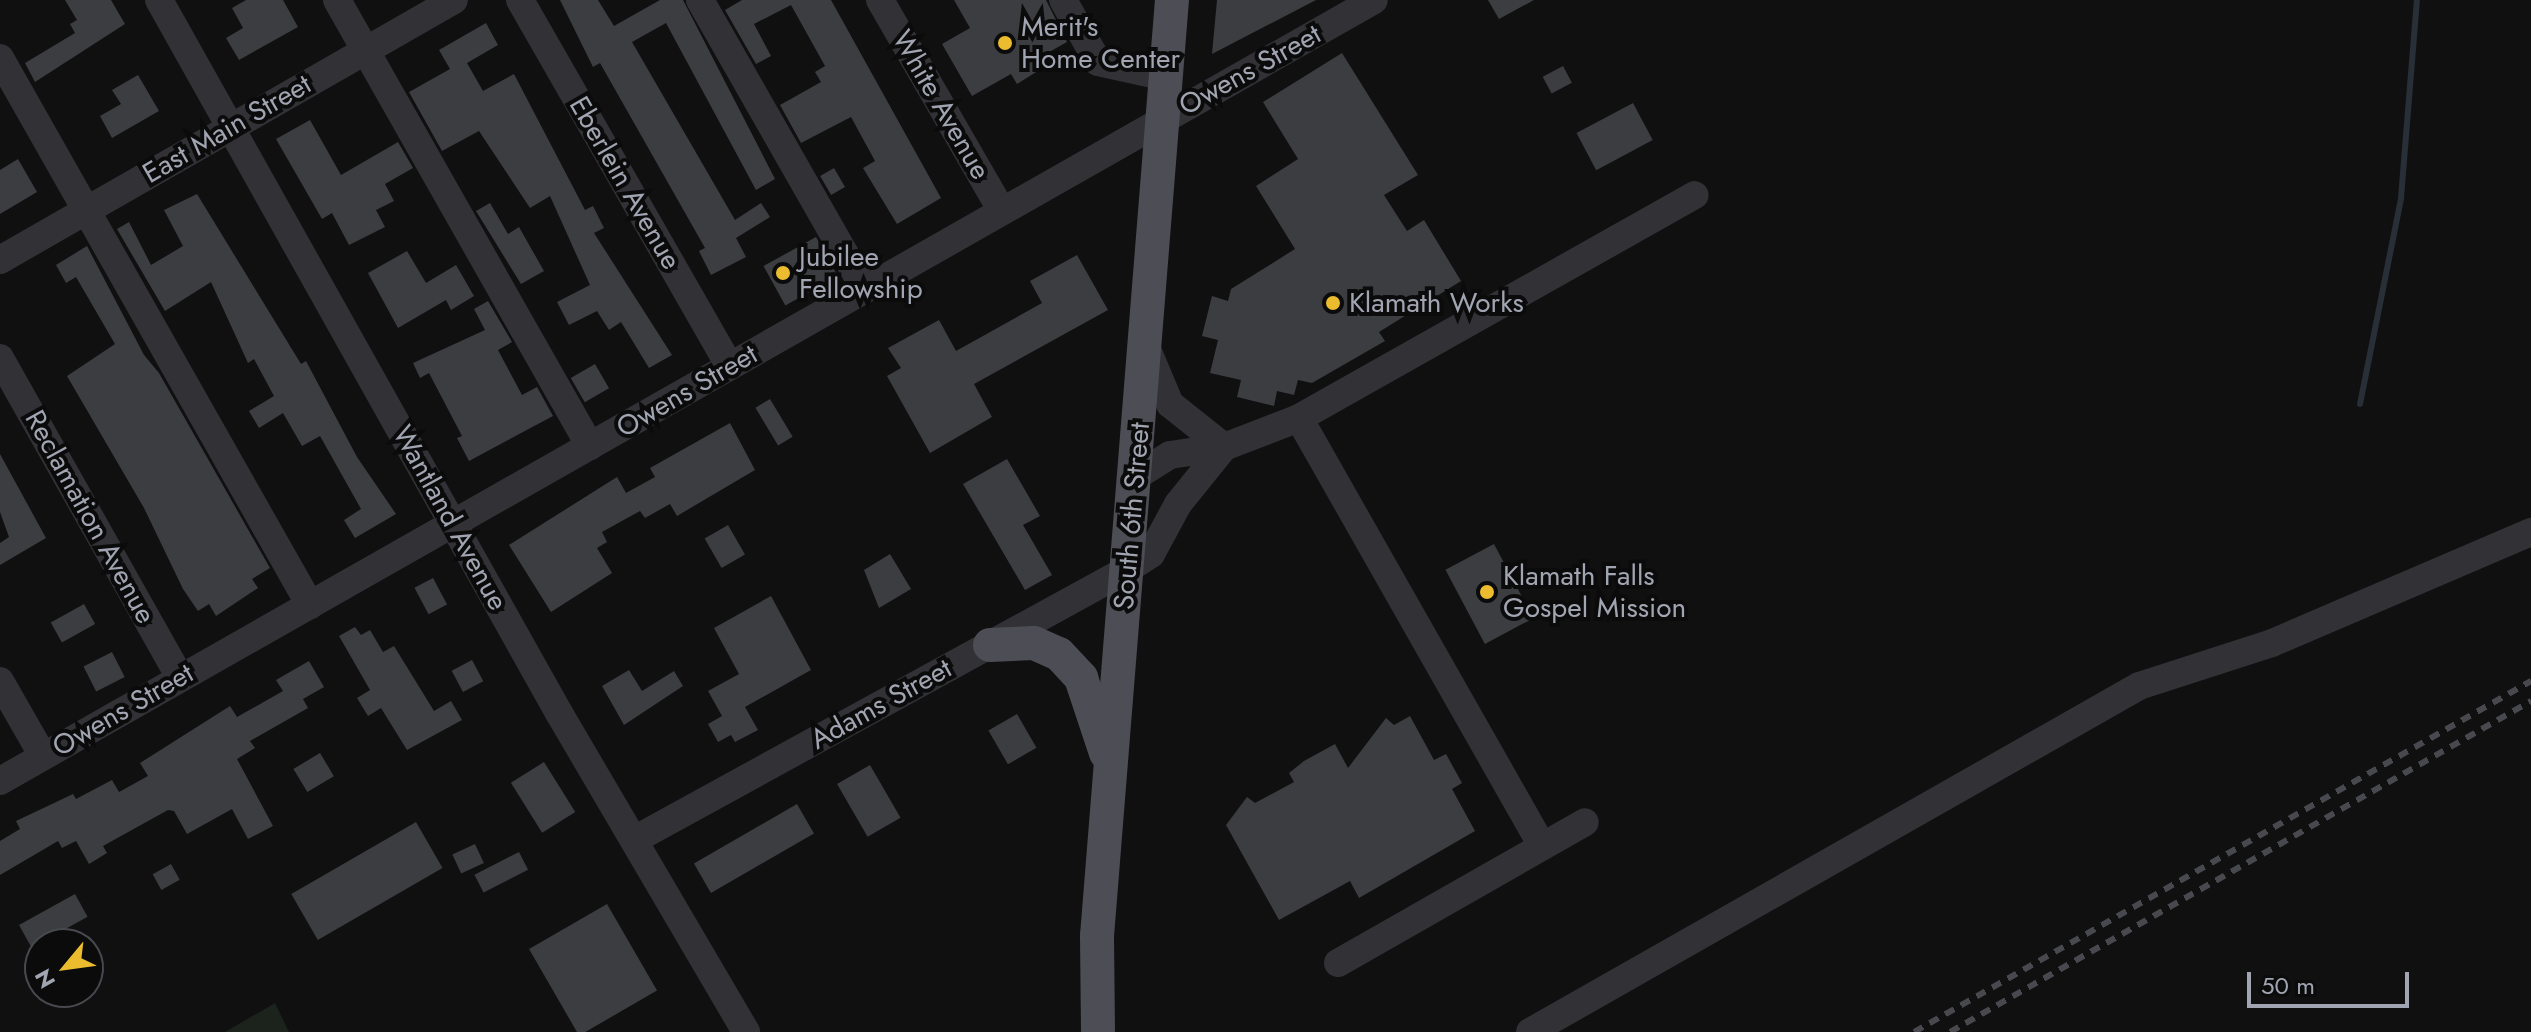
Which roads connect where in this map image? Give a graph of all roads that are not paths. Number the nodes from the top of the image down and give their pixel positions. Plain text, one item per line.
1 (159, 0) edge
2 (337, 0) edge
3 (454, 0) edge
4 (520, 0) edge
5 (700, 0) edge
6 (880, 0) edge
7 (1063, 0) edge
8 (1172, 0) edge
9 (1374, 0) edge
10 (366, 50) junction
11 (0, 58) edge
12 (1166, 77) junction
13 (1163, 119) junction
14 (230, 127) junction
15 (1694, 195) dead end
16 (86, 210) junction
17 (1001, 210) junction
18 (0, 260) edge
19 (865, 289) junction
20 (1146, 347) junction
21 (0, 358) edge
22 (730, 366) junction
23 (1299, 418) junction
24 (590, 446) junction
25 (1224, 447) junction
26 (1135, 477) junction
27 (454, 525) junction
28 (2531, 532) edge
29 (1128, 569) junction
30 (310, 605) junction
31 (990, 645) junction
32 (180, 677) junction
33 (0, 681) edge
34 (43, 756) junction
35 (1111, 768) junction
36 (0, 781) edge
37 (1585, 822) dead end
38 (634, 840) junction
39 (1542, 846) junction
40 (1338, 963) dead end
41 (746, 1032) edge
42 (1098, 1032) edge
43 (1530, 1032) edge

1 - 14 street, Wantland Avenue
2 - 10 street
3 - 10 street, East Main Street
4 - 22 street, Eberlein Avenue
5 - 19 street
6 - 17 street, White Avenue
7 - 12 street
8 - 12 main road, South 6th Street
9 - 13 street, Owens Street
10 - 14 street, East Main Street
10 - 24 street
11 - 16 street
12 - 13 main road, South 6th Street
13 - 17 street, Owens Street
13 - 20 main road, South 6th Street
14 - 16 street, East Main Street
14 - 27 street, Wantland Avenue
15 - 23 street
16 - 18 street, East Main Street
16 - 30 street
17 - 19 street, Owens Street
19 - 22 street, Owens Street
20 - 25 street
20 - 26 main road, South 6th Street
21 - 32 street, Reclamation Avenue
22 - 24 street, Owens Street
23 - 25 street
23 - 39 street
24 - 27 street, Owens Street
25 - 26 street
25 - 29 street, Adams Street
26 - 29 main road, South 6th Street
27 - 30 street, Owens Street
27 - 38 street, Wantland Avenue
28 - 43 street
29 - 31 street, Adams Street
29 - 35 main road, South 6th Street
30 - 32 street, Owens Street
31 - 35 main road
31 - 38 street, Adams Street
32 - 34 street, Owens Street
33 - 34 street
34 - 36 street, Owens Street
35 - 42 main road, South 6th Street
37 - 39 street
38 - 41 street, Wantland Avenue
39 - 40 street

